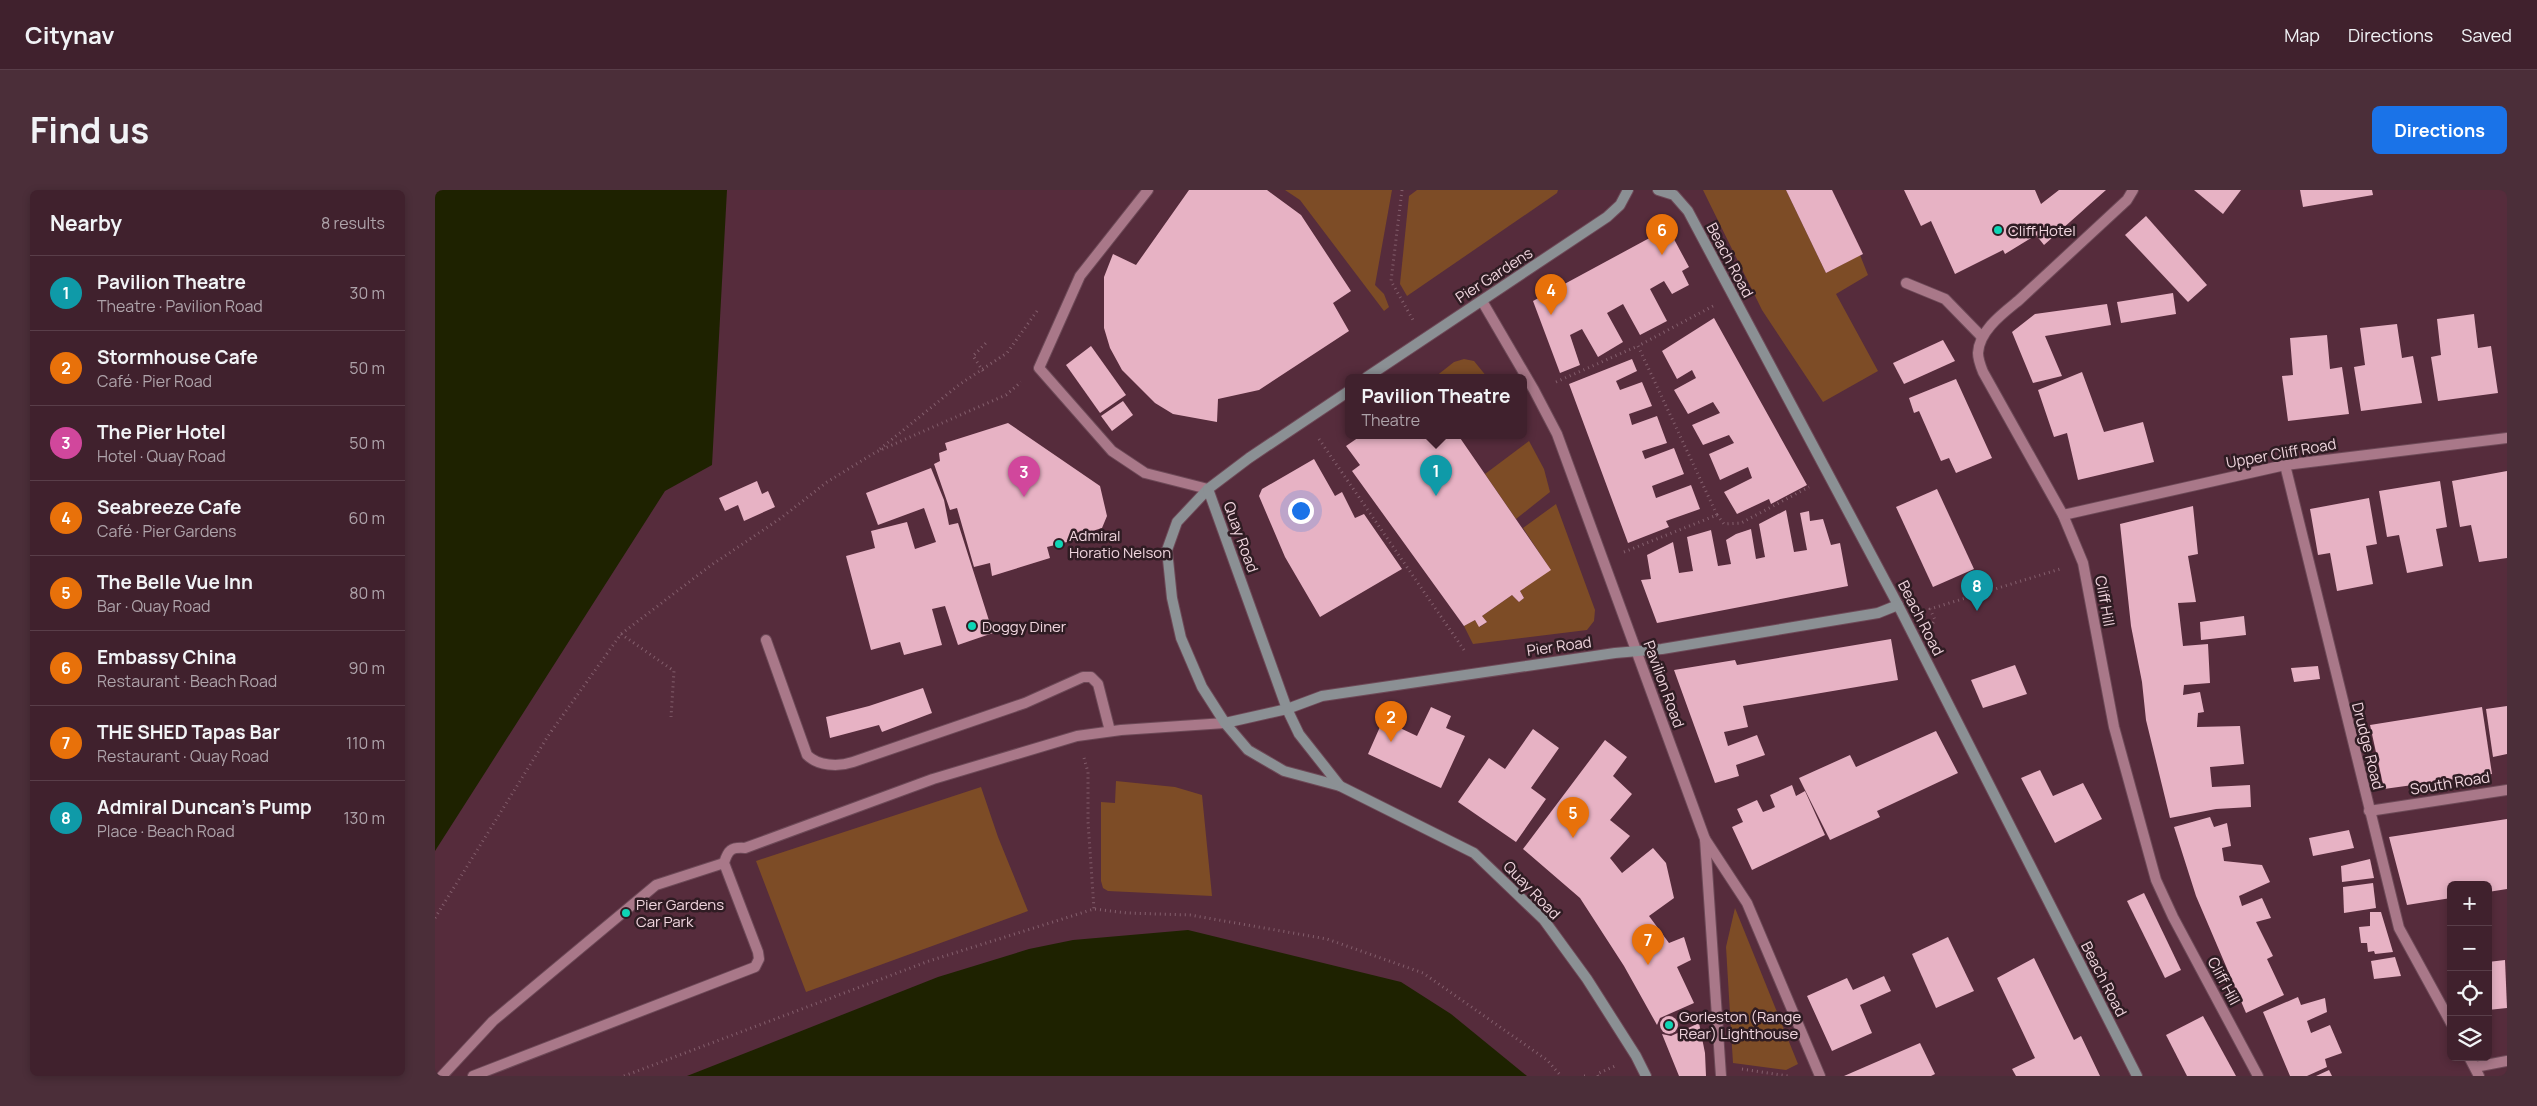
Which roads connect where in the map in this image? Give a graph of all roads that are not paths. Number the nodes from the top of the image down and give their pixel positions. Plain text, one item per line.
1 (1148, 190) edge
2 (1628, 190) edge
3 (1658, 190) edge
4 (2133, 190) edge
5 (1906, 283) dead end
6 (1483, 301) junction
7 (1982, 337) junction
8 (1371, 374) edge
9 (1525, 374) edge
10 (1527, 378) edge
11 (1345, 394) edge
12 (2507, 438) edge
13 (2285, 465) junction
14 (1208, 489) junction
15 (2063, 515) junction
16 (1898, 605) junction
17 (766, 640) dead end
18 (1636, 651) junction
19 (1287, 709) junction
20 (1225, 723) junction
21 (1110, 731) junction
22 (1340, 786) junction
23 (2507, 790) edge
24 (2369, 811) junction
25 (1705, 839) junction
26 (724, 863) junction
27 (2447, 1016) edge
28 (2507, 1060) edge
29 (1721, 1071) edge
30 (2477, 1072) edge
31 (441, 1076) edge
32 (473, 1076) edge
33 (1646, 1076) edge
34 (1820, 1076) edge
35 (2137, 1076) edge
36 (2258, 1076) edge

1 - 14 street
2 - 6 street, Pier Gardens
3 - 16 street, Beach Road
4 - 7 street
5 - 7 street
6 - 8 street, Pier Gardens
6 - 9 street, Pavilion Road
7 - 15 street, Cliff Hill
10 - 18 street, Pavilion Road
11 - 14 street
12 - 13 street, Upper Cliff Road
13 - 15 street, Upper Cliff Road
13 - 24 street, Drudge Road
14 - 19 street, Quay Road
14 - 20 street, Quay Road
15 - 36 street, Cliff Hill
16 - 18 street, Pier Road
16 - 35 street, Beach Road
17 - 21 street
18 - 19 street, Pier Road
18 - 25 street, Pavilion Road
19 - 20 street, Pier Road
19 - 22 street, Quay Road
20 - 21 street
20 - 22 street, Quay Road
21 - 26 street
22 - 33 street, Quay Road
23 - 24 street, South Road
24 - 27 street, Drudge Road
25 - 29 street
25 - 34 street, Pavilion Road
26 - 31 street
26 - 32 street
28 - 30 street

